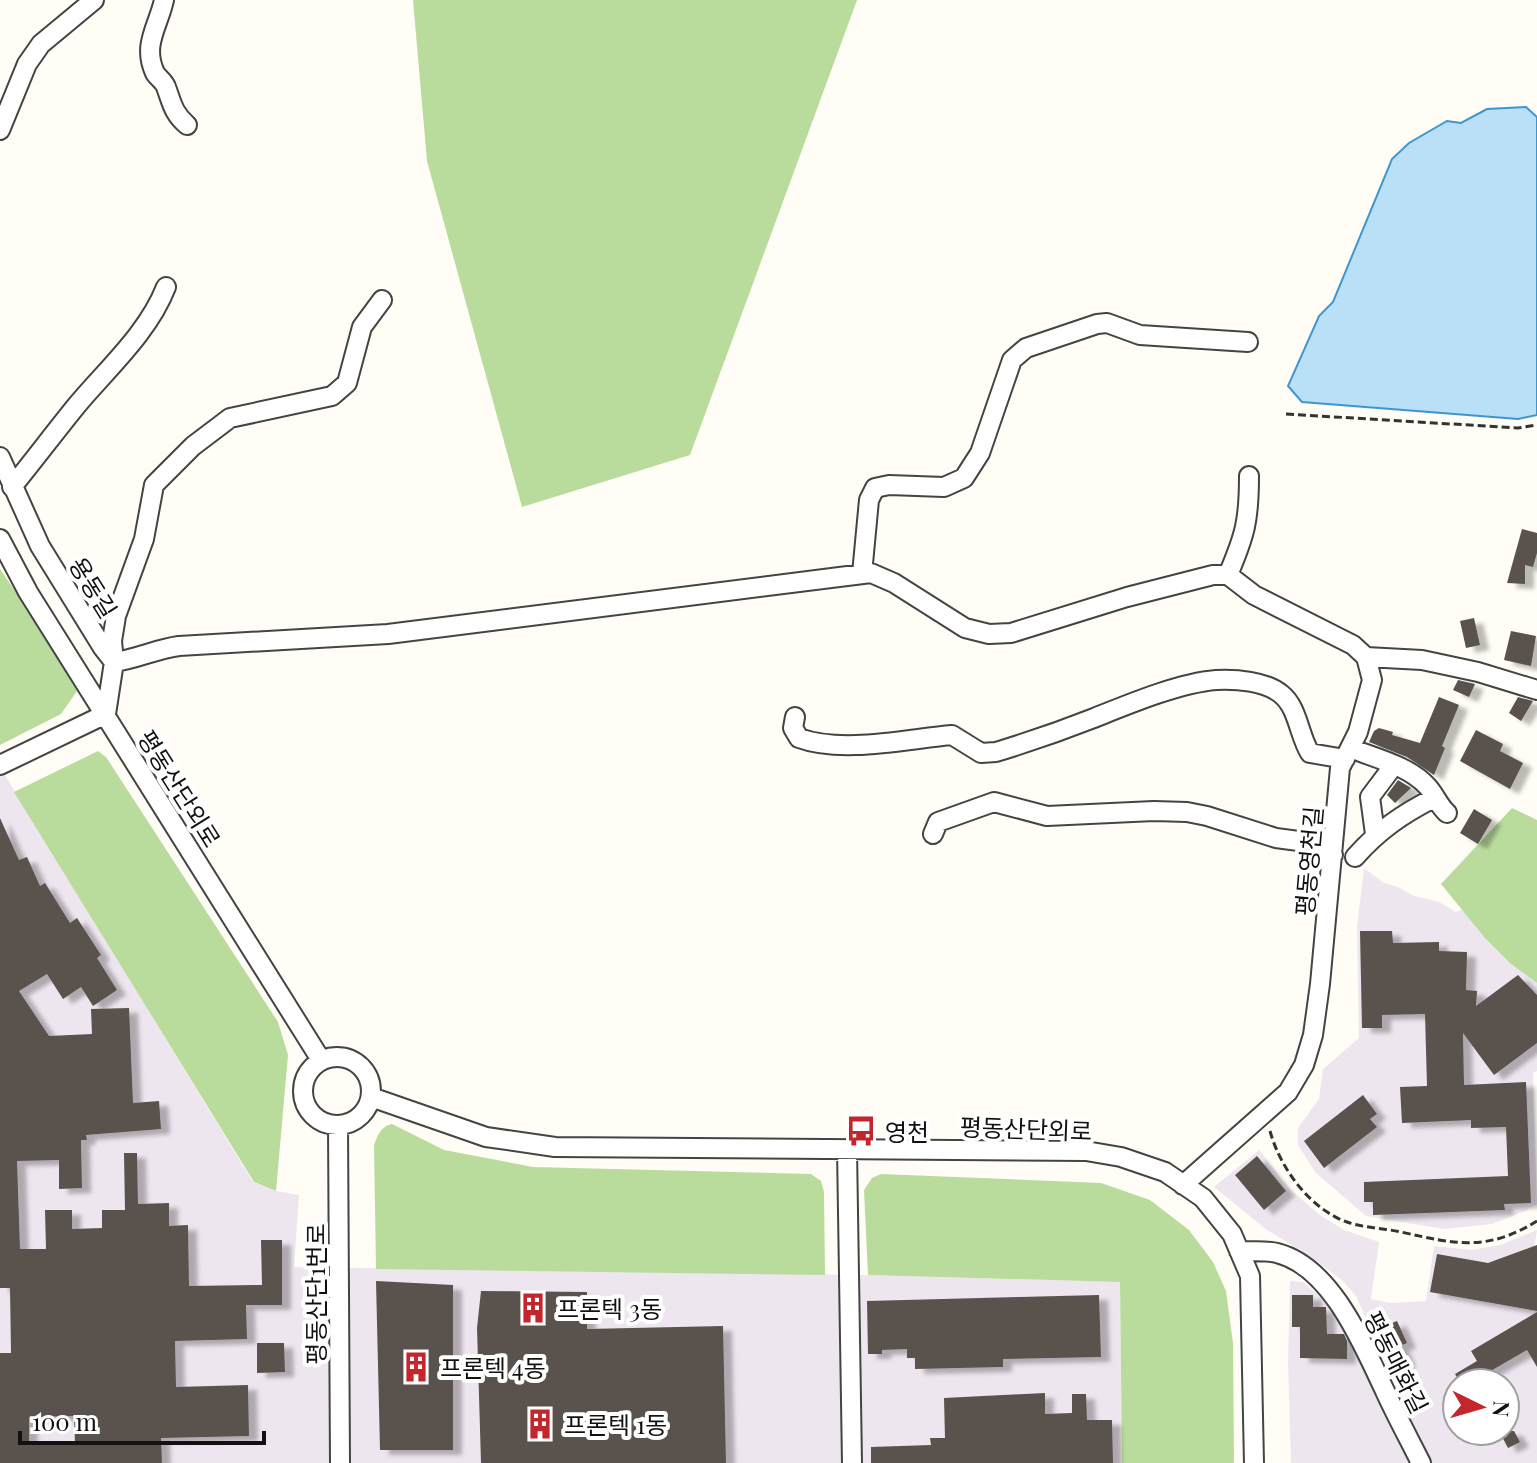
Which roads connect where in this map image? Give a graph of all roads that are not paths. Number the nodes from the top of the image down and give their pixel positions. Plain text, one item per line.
1 (94, 0) edge
2 (164, 0) edge
3 (187, 125) dead end
4 (0, 130) edge
5 (166, 287) dead end
6 (382, 300) dead end
7 (1248, 342) dead end
8 (0, 457) edge
9 (1249, 476) dead end
10 (12, 487) junction
11 (0, 539) edge
12 (862, 574) junction
13 (1228, 575) junction
14 (1366, 657) junction
15 (114, 662) junction
16 (1537, 690) edge
17 (106, 714) junction
18 (795, 717) dead end
19 (1348, 753) junction
20 (0, 765) edge
21 (1394, 765) junction
22 (1434, 798) junction
23 (1447, 813) dead end
24 (933, 834) dead end
25 (1375, 834) junction
26 (1333, 855) junction
27 (1355, 857) dead end
28 (321, 1060) junction
29 (371, 1097) junction
30 (338, 1125) junction
31 (847, 1149) junction
32 (1183, 1185) junction
33 (1239, 1251) junction
34 (340, 1463) edge
35 (852, 1463) edge
36 (1254, 1463) edge
37 (1421, 1463) edge

1 - 4 street
2 - 3 street
5 - 10 street
6 - 15 street
7 - 12 street
8 - 10 street, 용동길
9 - 13 street
10 - 15 street, 용동길
11 - 17 street, 평동산단외로
12 - 13 street
12 - 15 street
13 - 14 street
14 - 16 street
14 - 19 street, 평동영천길
15 - 17 street
17 - 20 street
17 - 28 street, 평동산단외로
18 - 19 street
19 - 21 street
19 - 26 street, 평동영천길
21 - 22 street
21 - 25 street
22 - 23 street
22 - 25 street
24 - 26 street
25 - 27 street
26 - 32 street, 평동영천길
28 - 29 street
28 - 30 street
29 - 30 street
29 - 31 street, 평동산단외로
30 - 34 street, 평동산단1번로
31 - 32 street, 평동산단외로
31 - 35 street
32 - 33 street, 평동산단외로
33 - 36 street, 평동산단외로
33 - 37 street, 평동매화길

